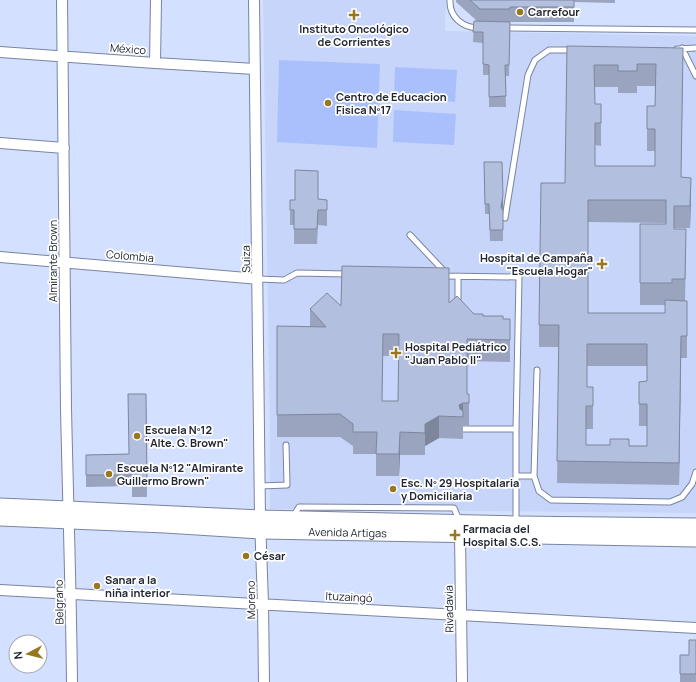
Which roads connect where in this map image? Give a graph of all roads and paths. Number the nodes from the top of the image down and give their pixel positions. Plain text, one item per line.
1 (62, 0) edge
2 (156, 0) edge
3 (254, 0) edge
4 (450, 0) edge
5 (482, 28) edge
6 (498, 28) edge
7 (696, 30) edge
8 (682, 48) junction
9 (696, 48) edge
10 (674, 49) edge
11 (580, 50) edge
12 (0, 52) edge
13 (63, 56) junction
14 (155, 63) junction
15 (255, 69) junction
16 (696, 76) edge
17 (0, 143) edge
18 (64, 148) junction
19 (505, 218) edge
20 (410, 236) dead end
21 (0, 257) edge
22 (64, 263) junction
23 (351, 274) edge
24 (436, 276) edge
25 (444, 276) junction
26 (458, 276) junction
27 (258, 279) junction
28 (458, 312) edge
29 (537, 370) dead end
30 (516, 429) junction
31 (463, 430) edge
32 (286, 445) dead end
33 (696, 472) edge
34 (516, 476) junction
35 (534, 476) junction
36 (260, 486) junction
37 (0, 506) edge
38 (68, 515) junction
39 (0, 518) edge
40 (516, 524) junction
41 (261, 525) junction
42 (696, 526) edge
43 (460, 529) junction
44 (696, 539) edge
45 (0, 590) edge
46 (71, 594) junction
47 (263, 604) junction
48 (461, 616) junction
49 (696, 628) edge
50 (72, 682) edge
51 (264, 682) edge
52 (462, 682) edge

1 - 13 street, Almirante Brown
2 - 14 street
3 - 15 street, Suiza
4 - 5 lane
6 - 7 lane
8 - 9 lane
8 - 10 lane
8 - 16 lane
11 - 19 lane
12 - 13 street, México
13 - 14 street, México
13 - 18 street, Almirante Brown
14 - 15 street, México
15 - 27 street, Suiza
17 - 18 street
18 - 22 street, Almirante Brown
20 - 25 lane
21 - 22 street, Colombia
22 - 27 street, Colombia
22 - 38 street, Almirante Brown
23 - 27 lane
24 - 25 lane
25 - 26 lane
26 - 28 lane
26 - 30 lane
27 - 36 street, Suiza
29 - 35 lane
30 - 31 lane
30 - 34 lane
32 - 36 lane
33 - 35 lane
34 - 35 lane
34 - 40 lane
36 - 41 street, Suiza
37 - 38 main road, Avenida Artigas
38 - 39 main road, Avenida Artigas
38 - 41 main road, Avenida Artigas
38 - 46 street, Belgrano
40 - 42 main road, Avenida Artigas
40 - 43 main road, Avenida Artigas
41 - 43 main road, Avenida Artigas
41 - 43 main road, Avenida Artigas
41 - 47 street, Moreno
43 - 44 main road, Avenida Artigas
43 - 48 street, Rivadavia
45 - 46 street, Ituzaingó
46 - 47 street, Ituzaingó
46 - 50 street, Belgrano
47 - 48 street, Ituzaingó
47 - 51 street, Moreno
48 - 49 street, Ituzaingó
48 - 52 street, Rivadavia

